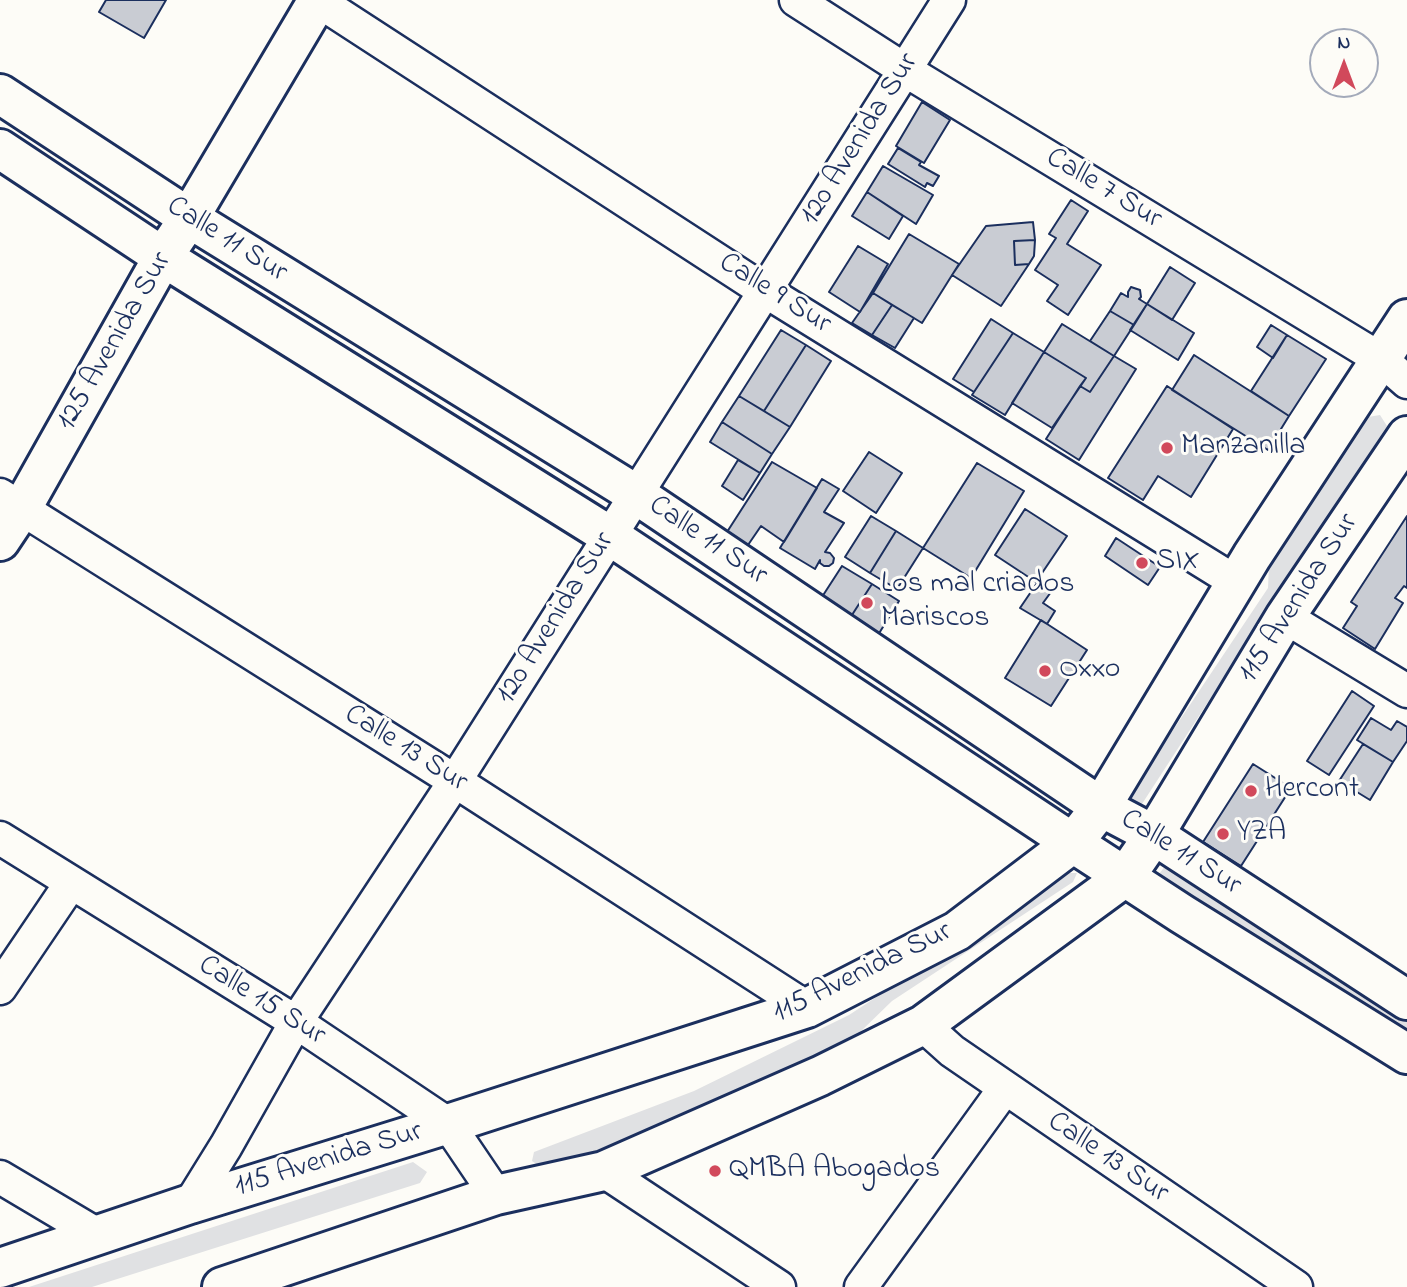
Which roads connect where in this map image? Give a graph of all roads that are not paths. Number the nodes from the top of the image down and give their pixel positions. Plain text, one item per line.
1 (318, 0) edge
2 (796, 0) edge
3 (950, 0) edge
4 (905, 70) junction
5 (0, 94) edge
6 (0, 149) edge
7 (189, 218) junction
8 (163, 257) junction
9 (766, 291) junction
10 (1407, 319) edge
11 (1394, 371) edge
12 (1407, 436) edge
13 (637, 495) junction
14 (11, 501) edge
15 (610, 536) junction
16 (0, 541) edge
17 (1236, 582) junction
18 (1285, 617) junction
19 (1407, 691) edge
20 (455, 781) junction
21 (1101, 807) junction
22 (1154, 835) junction
23 (0, 838) edge
24 (1073, 843) junction
25 (1125, 877) junction
26 (71, 883) junction
27 (0, 988) edge
28 (1407, 1000) edge
29 (807, 1009) junction
30 (296, 1022) junction
31 (923, 1025) junction
32 (1407, 1054) edge
33 (1004, 1088) junction
34 (448, 1124) junction
35 (604, 1171) junction
36 (0, 1177) edge
37 (496, 1195) junction
38 (190, 1203) junction
39 (96, 1234) junction
40 (0, 1268) edge
41 (242, 1284) edge
42 (779, 1287) edge
43 (861, 1287) edge
44 (1296, 1287) edge

1 - 7 main road, 125 Avenida Sur
1 - 9 street, Calle 9 Sur
2 - 4 street, Calle 7 Sur
3 - 4 street, 120 Avenida Sur
4 - 9 street, 120 Avenida Sur
4 - 11 street, Calle 7 Sur
5 - 7 main road, Calle 11 Sur
6 - 8 main road, Calle 11 Sur
7 - 8 main road, 125 Avenida Sur
7 - 13 main road, Calle 11 Sur
8 - 14 main road, 125 Avenida Sur
8 - 15 main road, Calle 11 Sur
9 - 13 street, 120 Avenida Sur
9 - 17 street, Calle 9 Sur
10 - 11 main road, 115 Avenida Sur
11 - 17 main road, 115 Avenida Sur
12 - 18 main road, 115 Avenida Sur
13 - 15 street, 120 Avenida Sur
13 - 21 main road, Calle 11 Sur
14 - 16 main road, 125 Avenida Sur
14 - 20 street, Calle 13 Sur
15 - 20 street, 120 Avenida Sur
15 - 24 main road, Calle 11 Sur
17 - 21 main road, 115 Avenida Sur
18 - 19 street
18 - 22 main road, 115 Avenida Sur
20 - 29 street, Calle 13 Sur
20 - 30 street, 120 Avenida Sur
21 - 22 main road, Calle 11 Sur
21 - 24 main road, 115 Avenida Sur
22 - 25 main road, 115 Avenida Sur
22 - 28 main road, Calle 11 Sur
23 - 26 street, Calle 15 Sur
24 - 25 main road, Calle 11 Sur
24 - 29 main road, 115 Avenida Sur
25 - 31 main road, 115 Avenida Sur
25 - 32 main road, Calle 11 Sur
26 - 27 street
26 - 30 street, Calle 15 Sur
29 - 34 main road, 115 Avenida Sur
30 - 34 street, Calle 15 Sur
30 - 38 street, 120 Avenida Sur
31 - 33 street, Calle 13 Sur
31 - 35 main road, 115 Avenida Sur
33 - 43 street
33 - 44 street, Calle 13 Sur
34 - 37 street, Calle 15 Sur
34 - 38 main road, 115 Avenida Sur
35 - 37 main road, 115 Avenida Sur
35 - 42 street
36 - 39 street
37 - 41 main road, 115 Avenida Sur
38 - 39 main road, 115 Avenida Sur
39 - 40 main road, 115 Avenida Sur

